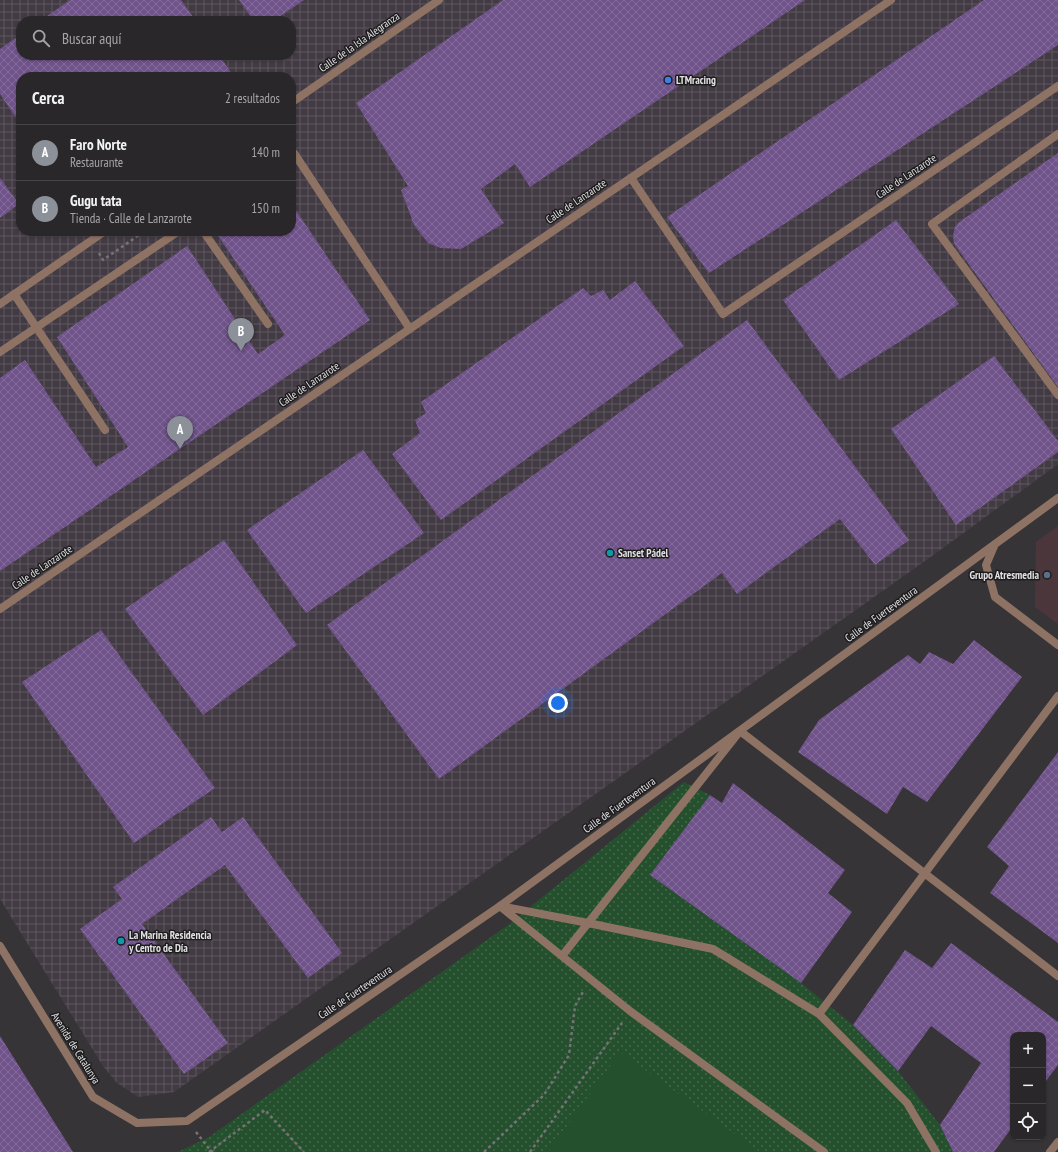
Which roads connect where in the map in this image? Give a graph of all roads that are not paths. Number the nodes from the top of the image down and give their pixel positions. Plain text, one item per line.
1 (439, 0) edge
2 (891, 0) edge
3 (1058, 86) edge
4 (296, 99) edge
5 (1058, 134) edge
6 (296, 157) edge
7 (631, 178) junction
8 (98, 236) edge
9 (172, 236) edge
10 (206, 236) edge
11 (14, 294) junction
12 (0, 304) edge
13 (268, 324) dead end
14 (410, 328) junction
15 (0, 352) edge
16 (1058, 395) edge
17 (105, 430) dead end
18 (1058, 498) edge
19 (995, 544) junction
20 (0, 609) edge
21 (1058, 645) edge
22 (1058, 696) edge
23 (740, 731) junction
24 (925, 874) junction
25 (500, 906) junction
26 (588, 923) junction
27 (0, 946) edge
28 (562, 956) junction
29 (1058, 976) edge
30 (819, 1014) junction
31 (187, 1120) joint
32 (1058, 1142) edge
33 (824, 1152) edge
34 (936, 1152) edge
35 (1050, 1152) edge

1 - 4 street, Calle de la Isla Alegranza
2 - 7 street, Calle de Lanzarote
3 - 7 street, Calle de Lanzarote
5 - 16 street
6 - 14 street
7 - 14 street, Calle de Lanzarote
8 - 11 street
9 - 15 street
10 - 13 street
11 - 12 street
11 - 17 street
14 - 20 street, Calle de Lanzarote
18 - 19 street, Calle de Fuerteventura
19 - 21 street
19 - 23 street, Calle de Fuerteventura
22 - 24 street
23 - 24 street
23 - 25 street, Calle de Fuerteventura
23 - 26 street
24 - 29 street
24 - 30 street
25 - 26 street
25 - 28 street
25 - 31 street, Calle de Fuerteventura
26 - 28 street
26 - 30 street
27 - 31 street, Avenida de Catalunya
28 - 33 street
30 - 34 street
32 - 35 street

